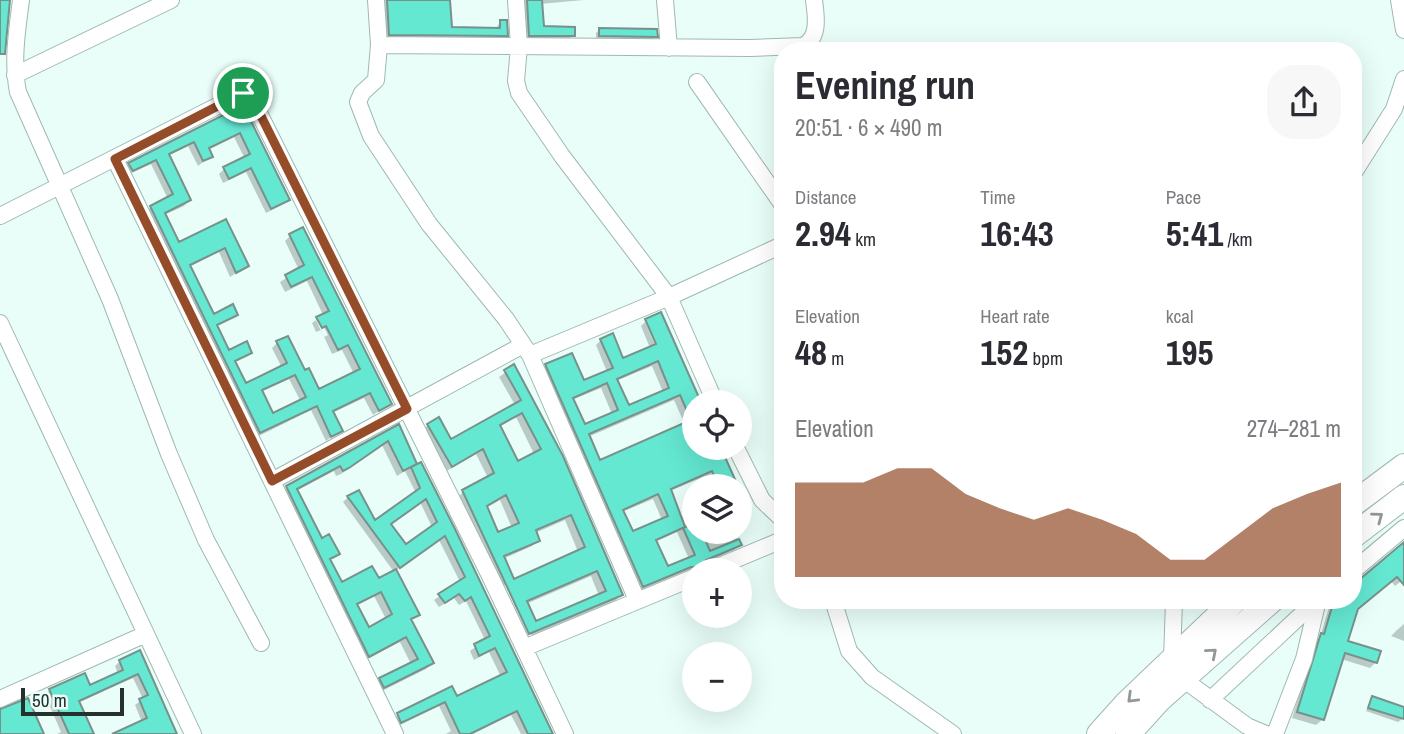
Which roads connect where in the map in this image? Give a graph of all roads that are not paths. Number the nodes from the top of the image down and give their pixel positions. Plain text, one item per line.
1 (21, 0) edge
2 (171, 0) edge
3 (376, 0) edge
4 (516, 0) edge
5 (665, 0) edge
6 (814, 0) edge
7 (1399, 0) edge
8 (1404, 30) edge
9 (810, 42) edge
10 (379, 45) junction
11 (519, 46) junction
12 (774, 46) edge
13 (669, 48) junction
14 (15, 75) junction
15 (1404, 79) edge
16 (697, 82) dead end
17 (115, 159) junction
18 (1362, 160) edge
19 (58, 186) junction
20 (774, 193) edge
21 (0, 215) edge
22 (774, 249) edge
23 (669, 297) junction
24 (0, 324) edge
25 (527, 350) junction
26 (710, 390) edge
27 (407, 409) junction
28 (742, 460) edge
29 (1404, 466) edge
30 (272, 481) junction
31 (1362, 497) edge
32 (1404, 498) edge
33 (774, 511) edge
34 (1404, 528) edge
35 (1362, 529) edge
36 (774, 543) edge
37 (739, 558) edge
38 (1362, 563) edge
39 (682, 582) edge
40 (637, 600) junction
41 (836, 609) edge
42 (1175, 609) edge
43 (1228, 609) edge
44 (1260, 609) edge
45 (1307, 609) edge
46 (1315, 609) edge
47 (146, 634) junction
48 (261, 643) dead end
49 (524, 648) junction
50 (1178, 669) junction
51 (0, 699) edge
52 (1210, 700) junction
53 (1257, 732) edge
54 (193, 734) edge
55 (394, 734) edge
56 (565, 734) edge
57 (953, 734) edge
58 (1099, 734) edge
59 (1128, 734) edge
60 (1275, 734) edge

1 - 14 street
2 - 14 street
3 - 10 street
4 - 11 street
5 - 13 street
6 - 9 street
7 - 8 street
10 - 11 street
10 - 25 street
11 - 13 street
11 - 23 street
12 - 13 street
14 - 19 street
15 - 18 street
16 - 20 street
17 - 19 street
17 - 27 street
17 - 30 street
19 - 21 street
19 - 48 street
22 - 23 street
23 - 25 street
23 - 26 street
24 - 47 street
25 - 27 street
25 - 40 street
27 - 30 street
27 - 49 street
28 - 33 street
29 - 31 highway
30 - 55 street
35 -> 32 highway
34 - 38 street
36 - 37 street
39 - 40 street
40 - 49 street
41 - 57 street
42 - 50 street
43 - 50 highway
50 -> 44 highway
45 - 52 street
46 - 60 street
47 - 51 street
47 - 54 street
49 - 56 street
50 - 52 street
50 -> 58 highway
50 - 59 highway
52 - 53 street

